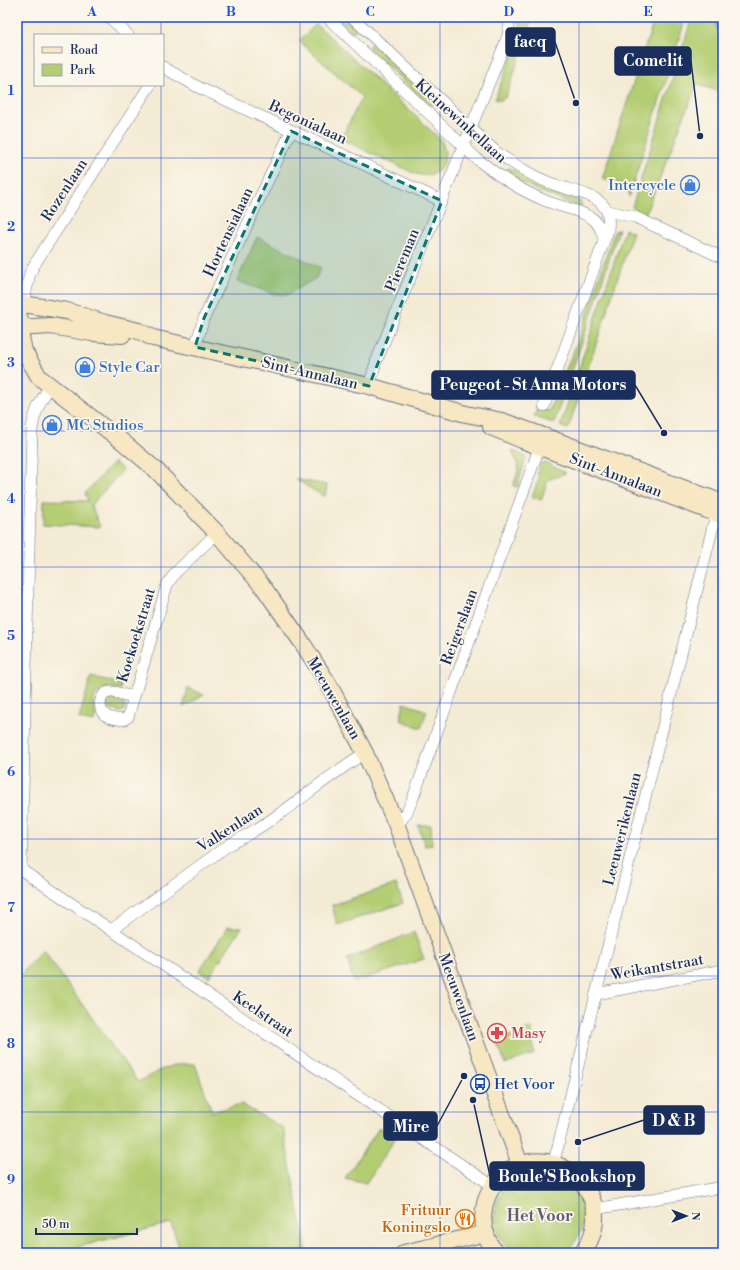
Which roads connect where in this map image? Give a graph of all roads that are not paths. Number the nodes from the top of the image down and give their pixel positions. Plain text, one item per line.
1 (109, 17) edge
2 (327, 17) edge
3 (352, 17) edge
4 (510, 17) edge
5 (127, 34) edge
6 (164, 68) edge
7 (149, 86) edge
8 (472, 128) junction
9 (291, 131) junction
10 (464, 146) junction
11 (442, 201) junction
12 (607, 211) junction
13 (604, 240) junction
14 (723, 258) edge
15 (19, 316) edge
16 (153, 338) junction
17 (195, 347) junction
18 (50, 386) junction
19 (369, 386) junction
20 (544, 406) dead end
21 (542, 441) junction
22 (721, 509) edge
23 (217, 533) junction
24 (23, 601) edge
25 (134, 694) dead end
26 (365, 753) junction
27 (397, 826) junction
28 (19, 868) edge
29 (111, 930) junction
30 (723, 970) edge
31 (596, 994) junction
32 (553, 1162) junction
33 (520, 1164) junction
34 (493, 1186) junction
35 (723, 1187) edge
36 (595, 1209) junction
37 (486, 1233) junction
38 (404, 1253) edge
39 (496, 1253) edge
40 (582, 1253) edge

1 - 5 street
2 - 10 street, Kleinewinkellaan
3 - 8 street, Kleinewinkellaan
4 - 8 street, Piereman
6 - 9 street, Begonialaan
7 - 15 street, Rozenlaan
8 - 10 street, Piereman
8 - 12 street, Kleinewinkellaan
9 - 11 street, Begonialaan
9 - 17 street, Hortensialaan
10 - 11 street, Piereman
10 - 13 street, Kleinewinkellaan
11 - 19 street, Piereman
12 - 13 street
12 - 14 street
13 - 20 street
15 - 16 street, Sint-Annalaan
15 - 16 street, Sint-Annalaan
15 - 18 street, Meeuwenlaan
16 - 17 street, Sint-Annalaan
17 - 19 street, Sint-Annalaan
18 - 23 street, Meeuwenlaan
18 - 24 street
19 - 21 street, Sint-Annalaan
21 - 22 street, Sint-Annalaan
21 - 27 street, Reigerslaan
22 - 31 street, Leeuwerikenlaan
23 - 25 street, Koekoekstraat
23 - 26 street, Meeuwenlaan
24 - 28 street
26 - 27 street, Meeuwenlaan
26 - 29 street, Valkenlaan
27 - 33 street, Meeuwenlaan
28 - 29 street, Keelstraat
29 - 34 street, Keelstraat
30 - 31 street, Weikantstraat
31 - 32 street, Leeuwerikenlaan
32 - 33 street
32 - 36 street
33 - 34 street
34 - 37 street
35 - 36 street
36 - 40 street
37 - 38 street
37 - 39 street

